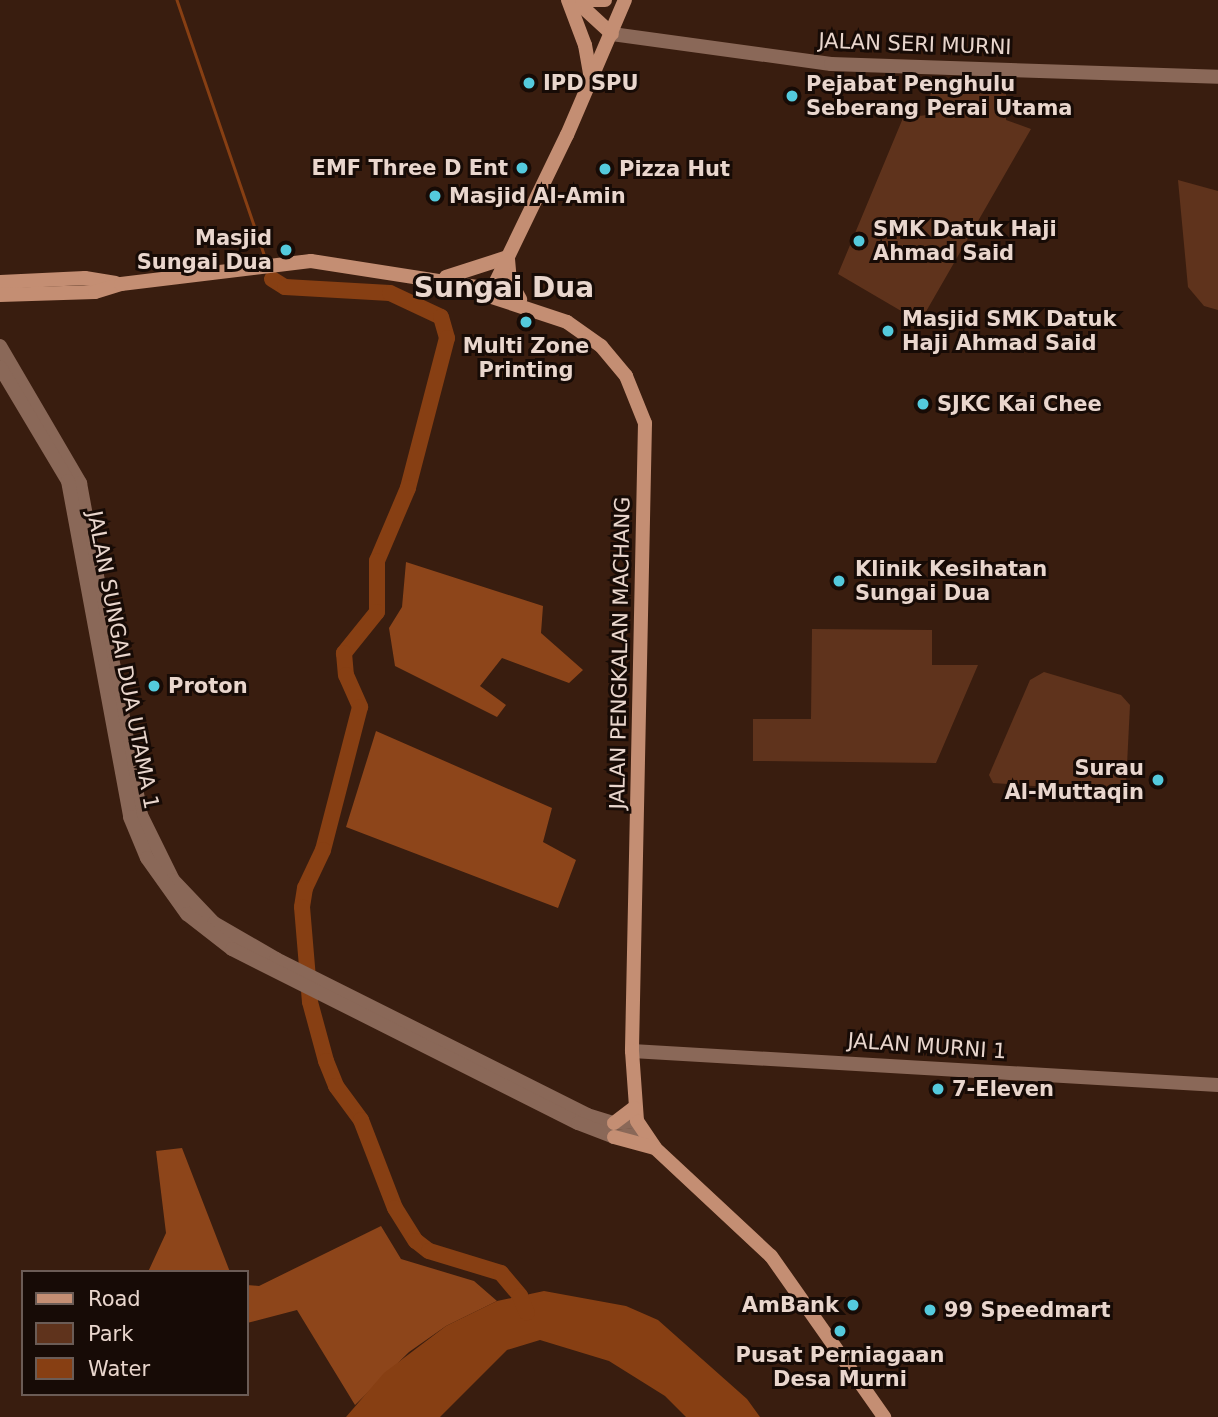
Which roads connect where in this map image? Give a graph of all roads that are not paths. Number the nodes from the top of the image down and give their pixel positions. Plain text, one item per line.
1 (568, 0) edge
2 (575, 0) edge
3 (582, 0) edge
4 (605, 0) edge
5 (625, 0) edge
6 (612, 34) junction
7 (1218, 77) edge
8 (591, 80) junction
9 (508, 257) junction
10 (438, 278) junction
11 (486, 290) junction
12 (2, 293) edge
13 (520, 299) junction
14 (535, 309) junction
15 (0, 346) edge
16 (0, 367) edge
17 (272, 964) junction
18 (632, 1051) junction
19 (1218, 1085) edge
20 (638, 1121) junction
21 (614, 1130) junction
22 (655, 1148) junction
23 (884, 1417) edge

1 - 8 main road
2 - 6 main road
3 - 4 main road
5 - 6 main road
6 - 7 street, JALAN SERI MURNI
6 - 8 main road
8 - 9 main road
9 - 10 main road
9 - 11 main road
9 - 13 main road
10 - 11 main road
10 - 12 main road
11 - 13 main road, JALAN PENGKALAN MACHANG
11 - 14 main road, JALAN PENGKALAN MACHANG
13 - 14 main road, JALAN PENGKALAN MACHANG
14 - 18 main road, JALAN PENGKALAN MACHANG
15 - 17 street, JALAN SUNGAI DUA UTAMA 1
16 - 17 street, JALAN SUNGAI DUA UTAMA 1
17 - 21 street, JALAN SUNGAI DUA UTAMA 1
18 - 19 street, JALAN MURNI 1
18 - 20 main road, JALAN PENGKALAN MACHANG
20 - 21 street, JALAN SUNGAI DUA UTAMA 1
20 - 21 main road
20 - 22 main road
21 - 22 main road
22 - 23 main road

